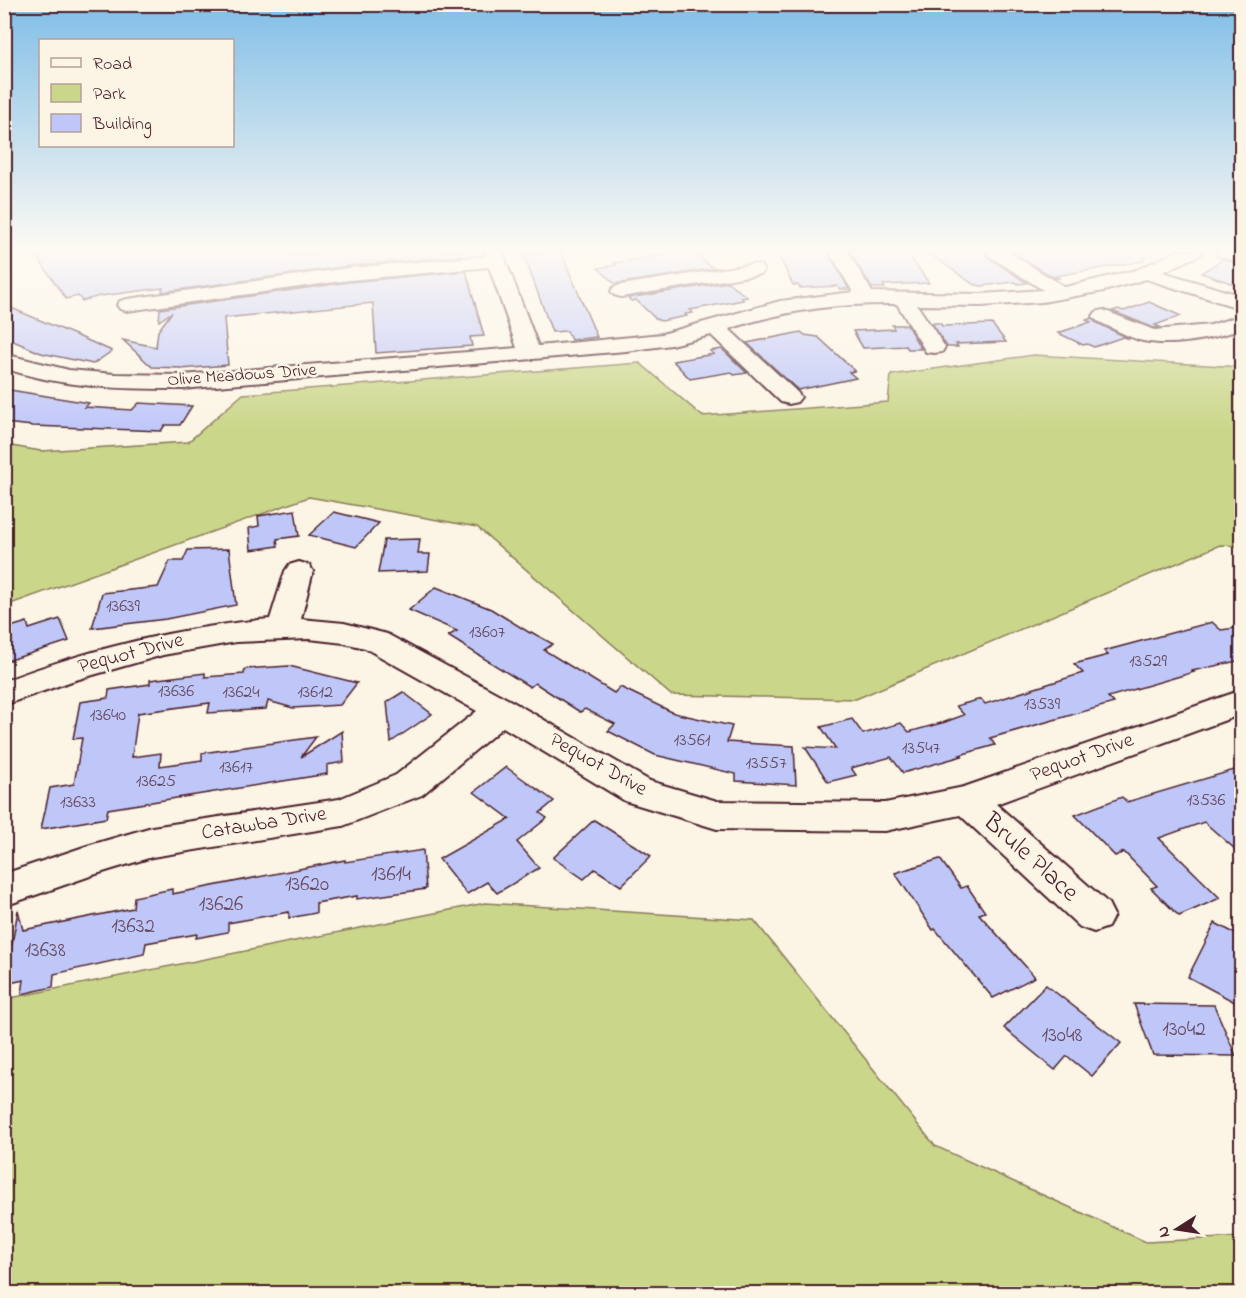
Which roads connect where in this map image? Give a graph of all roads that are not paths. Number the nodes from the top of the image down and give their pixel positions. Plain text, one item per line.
1 (515, 312) edge
2 (755, 312) edge
3 (909, 312) edge
4 (1103, 316) dead end
5 (1242, 321) edge
6 (714, 326) junction
7 (934, 347) dead end
8 (530, 353) junction
9 (4, 360) edge
10 (789, 397) dead end
11 (299, 571) dead end
12 (284, 629) junction
13 (4, 694) edge
14 (501, 710) junction
15 (1235, 710) edge
16 (966, 800) junction
17 (4, 890) edge
18 (1094, 915) dead end

1 - 8 street
2 - 6 street, Olive Meadows Drive
3 - 7 street
4 - 5 street
6 - 8 street, Olive Meadows Drive
6 - 10 street
8 - 9 street, Olive Meadows Drive
11 - 12 street
12 - 13 street, Pequot Drive
12 - 14 street, Pequot Drive
14 - 16 street, Pequot Drive
14 - 17 street, Catawba Drive
15 - 16 street, Pequot Drive
16 - 18 street, Brule Place

